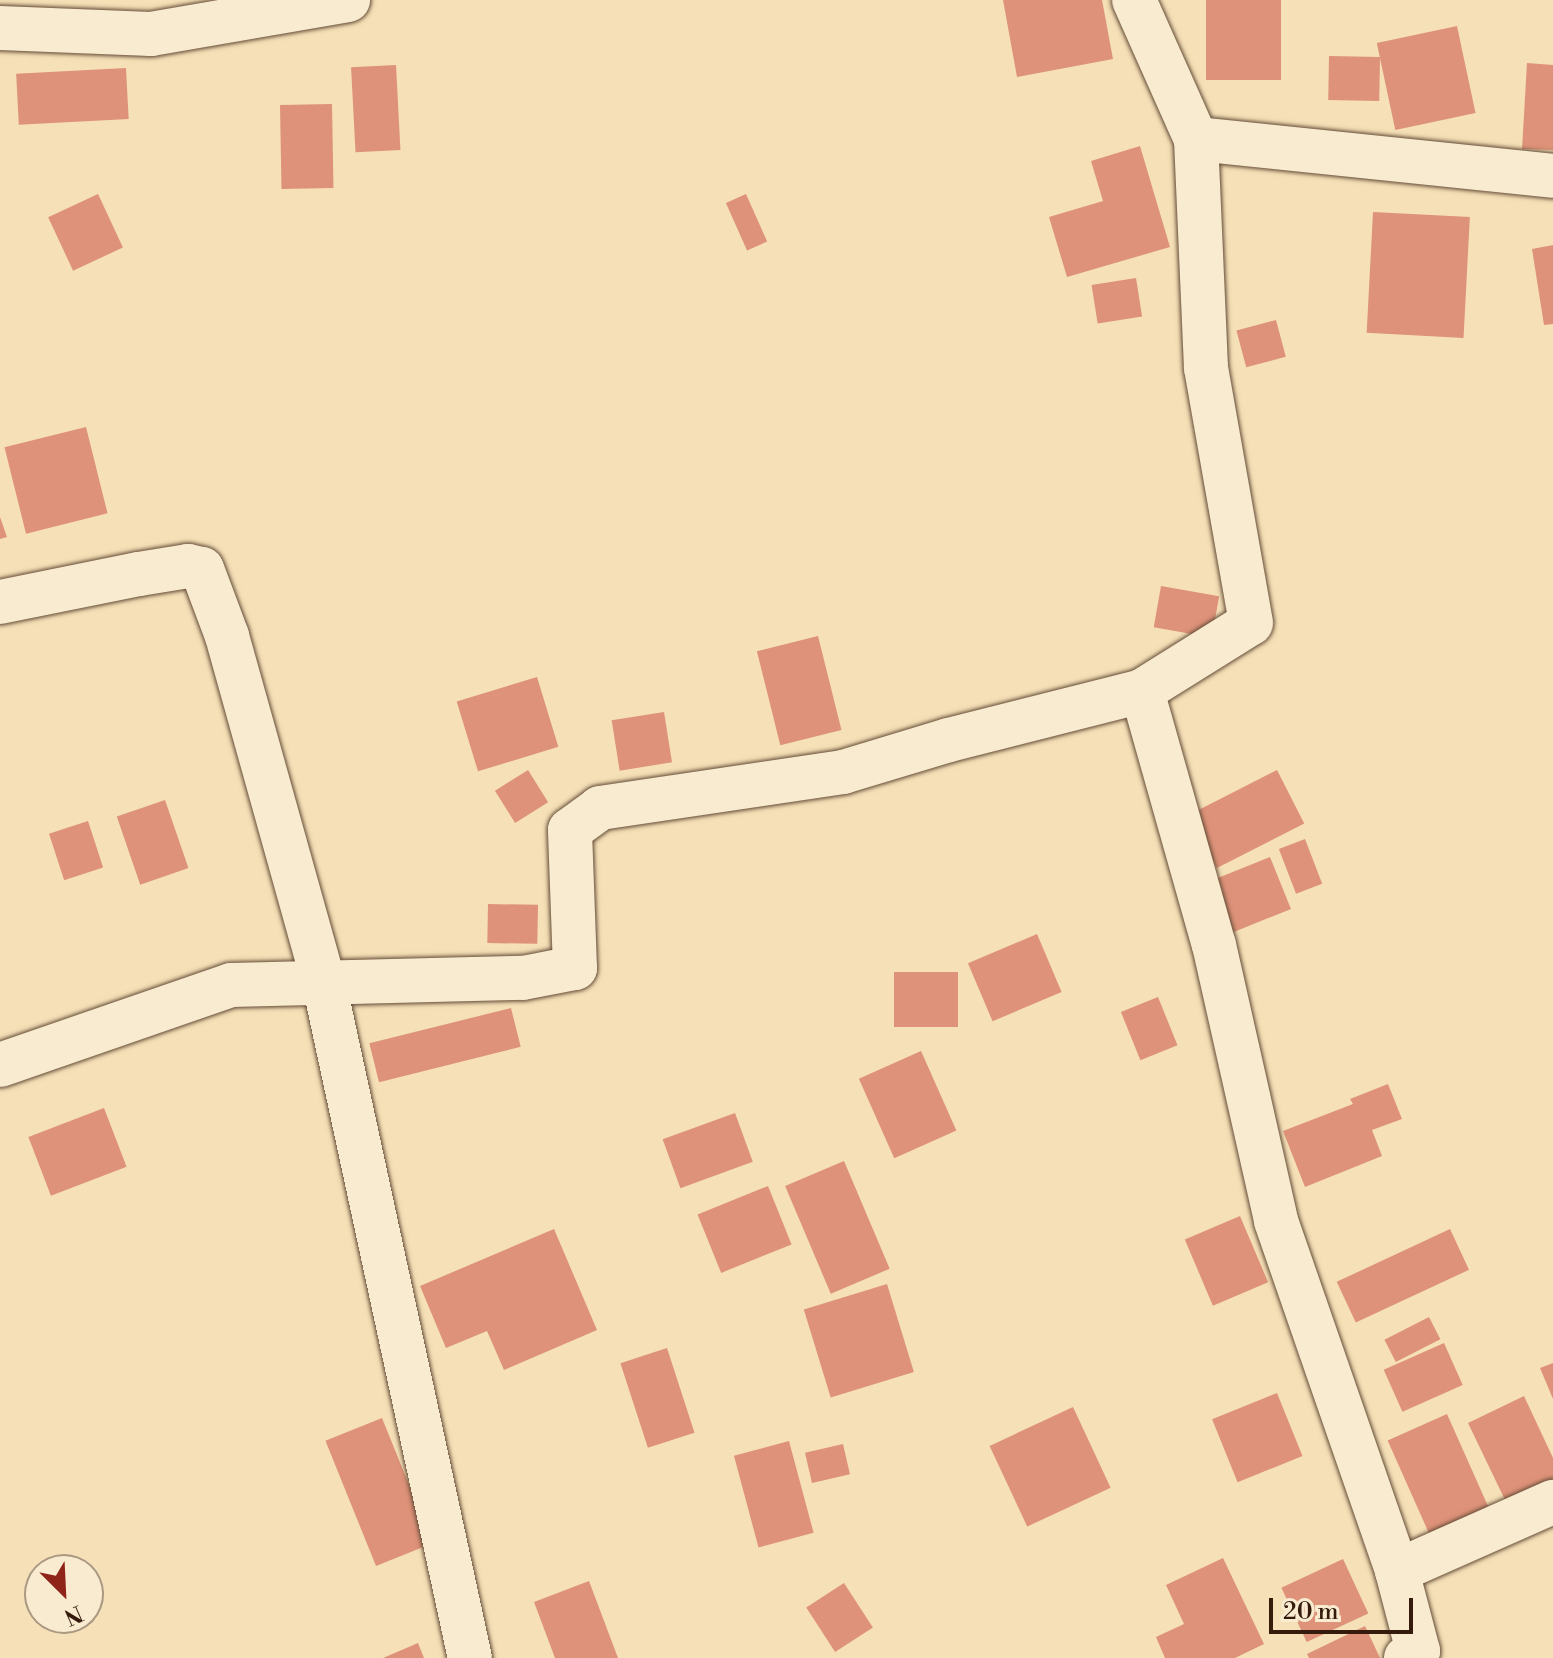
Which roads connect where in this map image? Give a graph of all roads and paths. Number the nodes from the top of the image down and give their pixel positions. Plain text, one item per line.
1 (348, 0) edge
2 (1134, 0) edge
3 (0, 28) edge
4 (1196, 139) junction
5 (1553, 176) edge
6 (0, 602) edge
7 (1142, 691) junction
8 (324, 983) junction
9 (0, 1065) edge
10 (1553, 1502) edge
11 (1397, 1571) junction
12 (1415, 1656) edge
13 (470, 1658) edge

1 - 3 street
2 - 4 street
4 - 5 street
4 - 7 street
6 - 8 street
7 - 8 street
7 - 11 street
8 - 9 street
8 - 13 street
10 - 11 street
11 - 12 street

